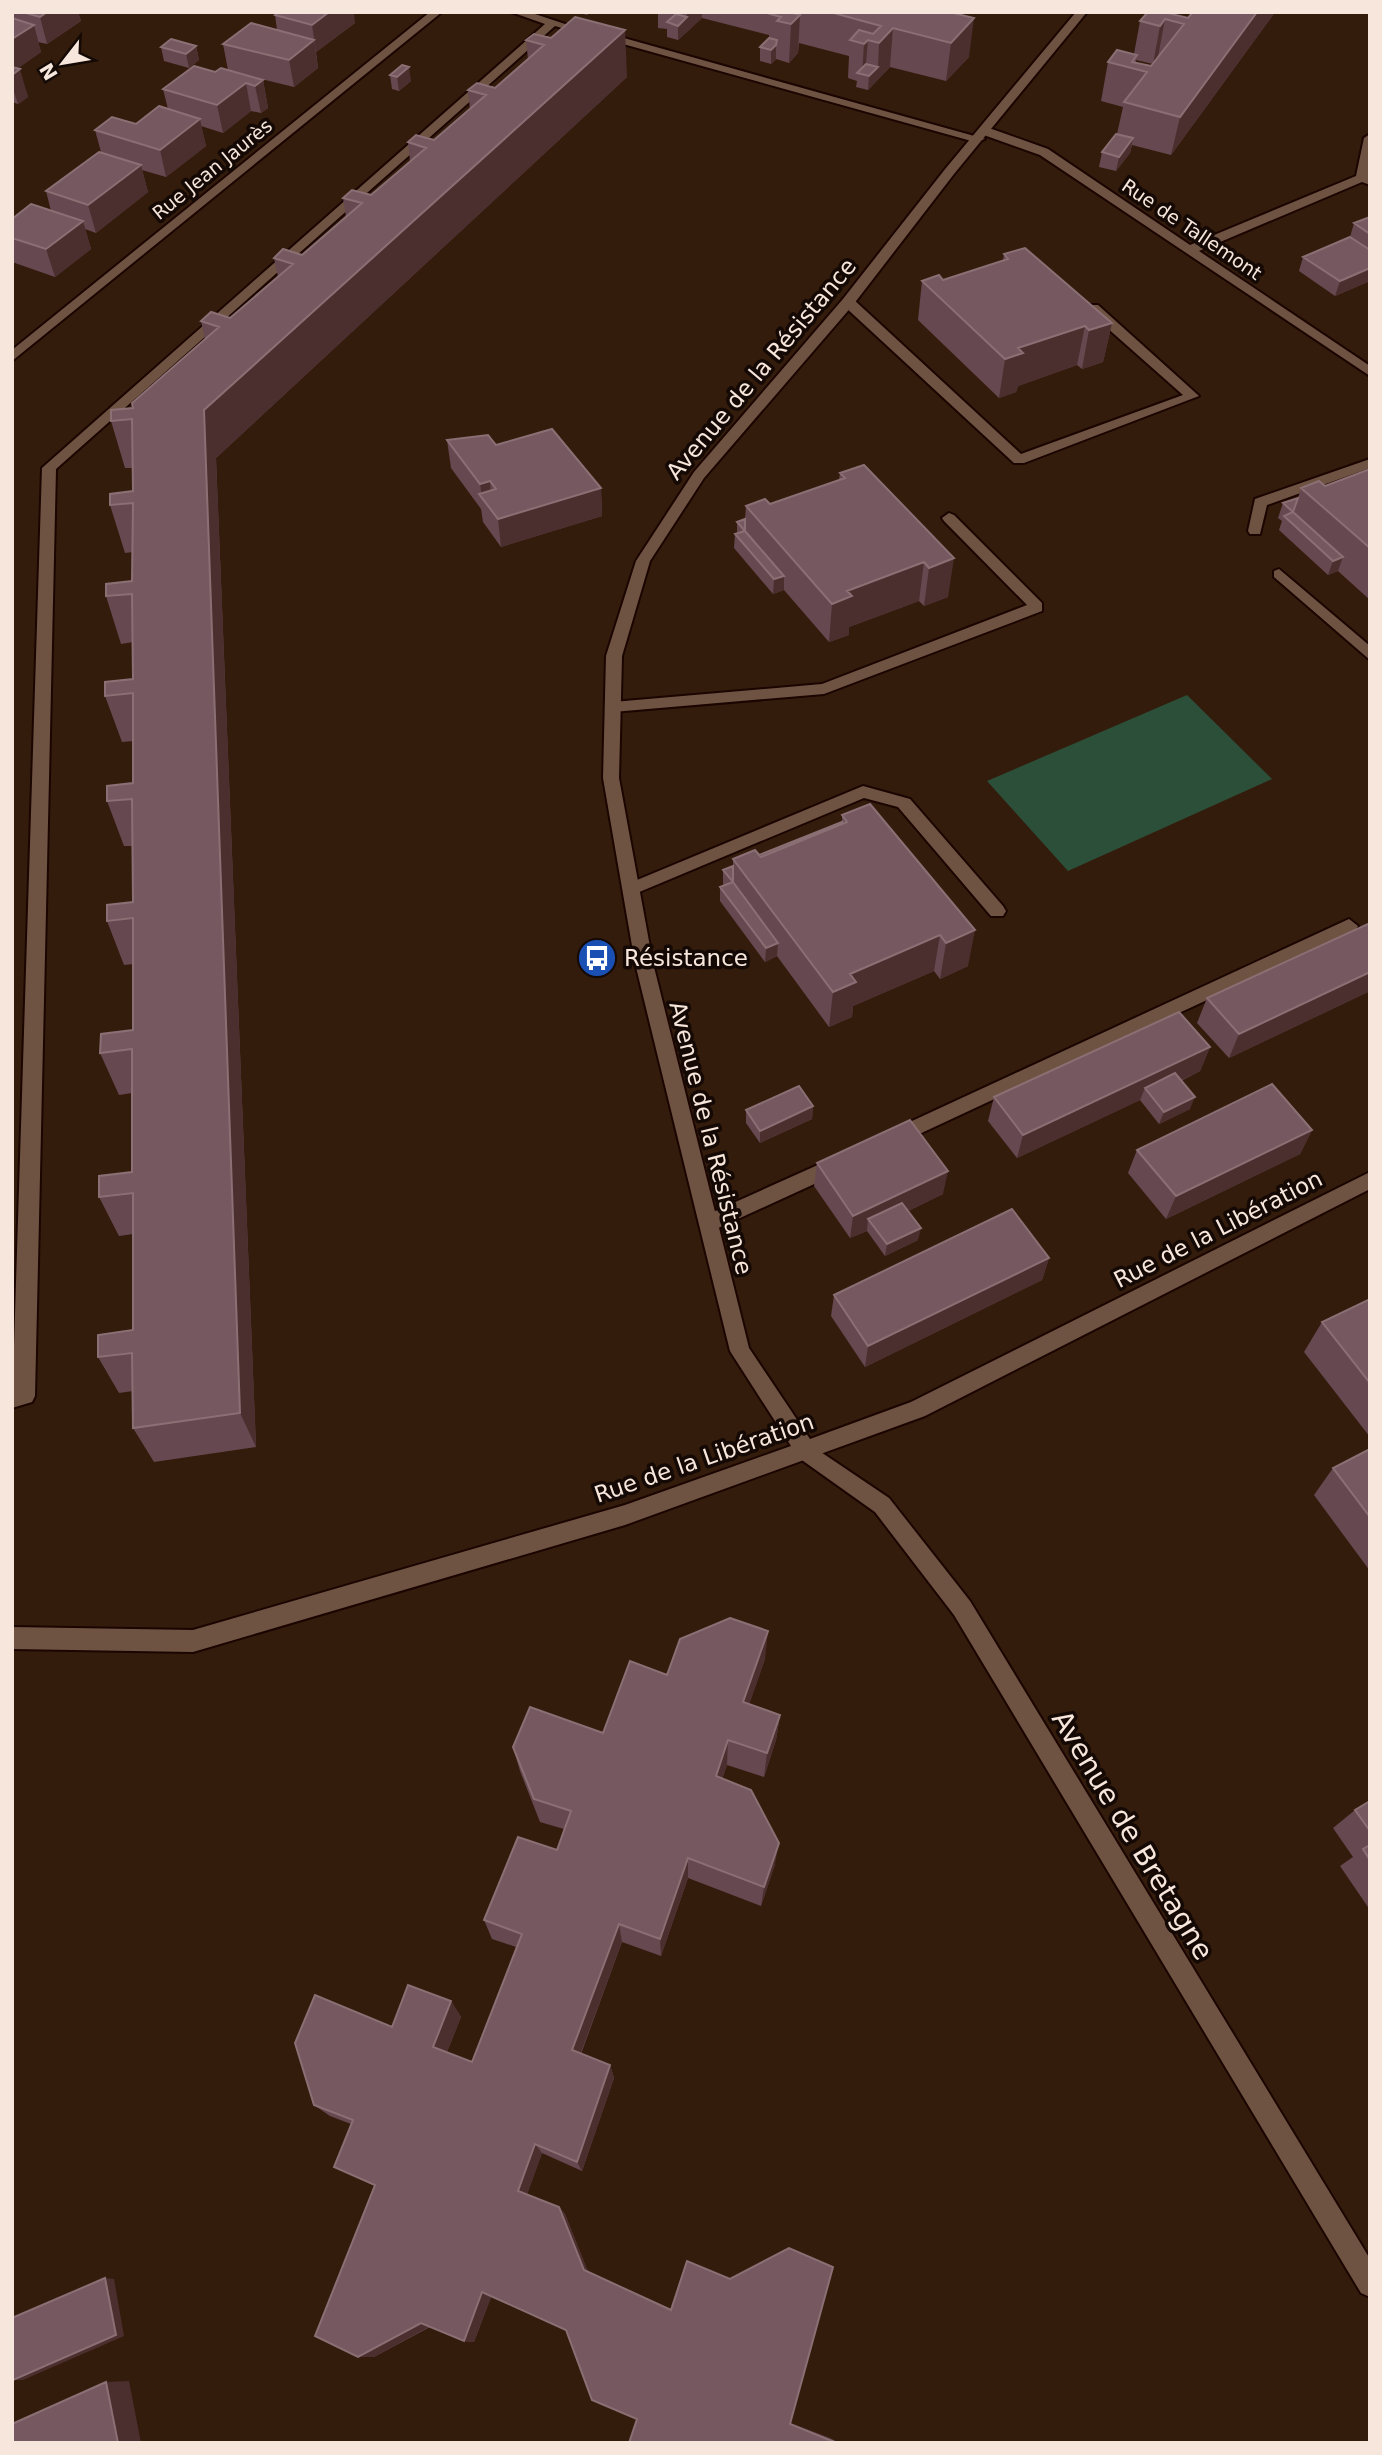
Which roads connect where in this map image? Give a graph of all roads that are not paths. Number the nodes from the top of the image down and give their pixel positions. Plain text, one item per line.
1 (437, 12) edge
2 (516, 12) edge
3 (1082, 12) edge
4 (553, 22) junction
5 (578, 29) edge
6 (591, 33) edge
7 (982, 135) junction
8 (1370, 138) edge
9 (1366, 180) edge
10 (1189, 250) junction
11 (848, 302) junction
12 (1086, 302) edge
13 (12, 357) edge
14 (1370, 372) edge
15 (1370, 463) edge
16 (949, 518) dead end
17 (1255, 531) dead end
18 (1279, 574) dead end
19 (1370, 655) edge
20 (613, 707) junction
21 (631, 889) junction
22 (997, 911) dead end
23 (1349, 926) dead end
24 (1370, 1180) edge
25 (709, 1223) junction
26 (12, 1399) edge
27 (806, 1451) junction
28 (12, 1638) edge
29 (1370, 2284) edge

1 - 13 street, Rue Jean Jaurès
2 - 4 street
3 - 7 street, Avenue de la Résistance
4 - 5 street
4 - 26 street
6 - 7 street, Rue de Tallemont
7 - 10 street, Rue de Tallemont
7 - 11 street, Avenue de la Résistance
8 - 9 street
9 - 10 street
10 - 14 street, Rue de Tallemont
11 - 12 street
11 - 20 street, Avenue de la Résistance
15 - 17 street
16 - 20 street
18 - 19 street
20 - 21 street, Avenue de la Résistance
21 - 22 street
21 - 25 street, Avenue de la Résistance
23 - 25 street
24 - 27 street, Rue de la Libération
25 - 27 street, Avenue de la Résistance
27 - 28 street, Rue de la Libération
27 - 29 street, Avenue de Bretagne

